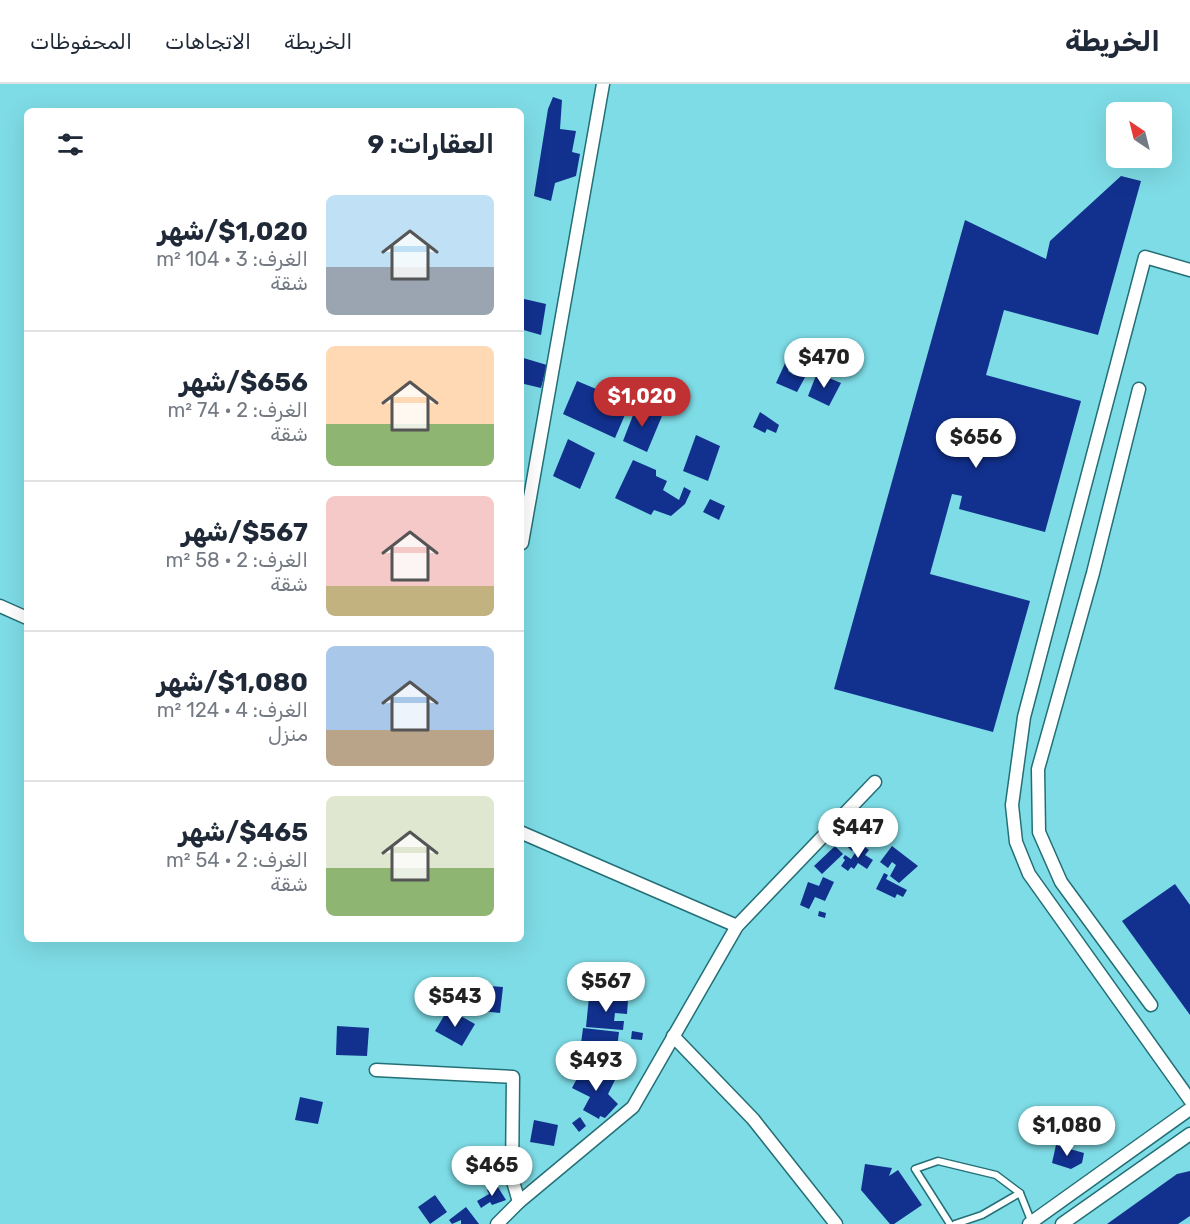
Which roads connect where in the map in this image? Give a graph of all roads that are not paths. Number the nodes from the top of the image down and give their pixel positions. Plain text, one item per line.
1 (603, 84) edge
2 (1190, 270) edge
3 (1139, 390) dead end
4 (524, 532) edge
5 (0, 606) edge
6 (24, 617) edge
7 (875, 782) dead end
8 (524, 834) edge
9 (1086, 916) junction
10 (737, 926) junction
11 (1069, 929) junction
12 (1151, 1005) dead end
13 (673, 1036) junction
14 (376, 1070) dead end
15 (1190, 1100) edge
16 (1190, 1109) edge
17 (1190, 1134) edge
18 (1020, 1194) junction
19 (519, 1202) junction
20 (511, 1219) edge
21 (1031, 1223) edge
22 (497, 1224) edge
23 (836, 1224) edge
24 (950, 1224) edge
25 (955, 1224) edge
26 (1062, 1224) edge

1 - 4 street
2 - 11 street
3 - 9 street
5 - 6 street
7 - 10 street
8 - 10 street
9 - 11 street
9 - 12 street
10 - 13 street
11 - 15 street
13 - 19 street
13 - 23 street
14 - 19 street
16 - 21 street
17 - 26 street
18 - 21 lane
18 - 24 lane
18 - 25 lane
19 - 20 street
20 - 22 street

